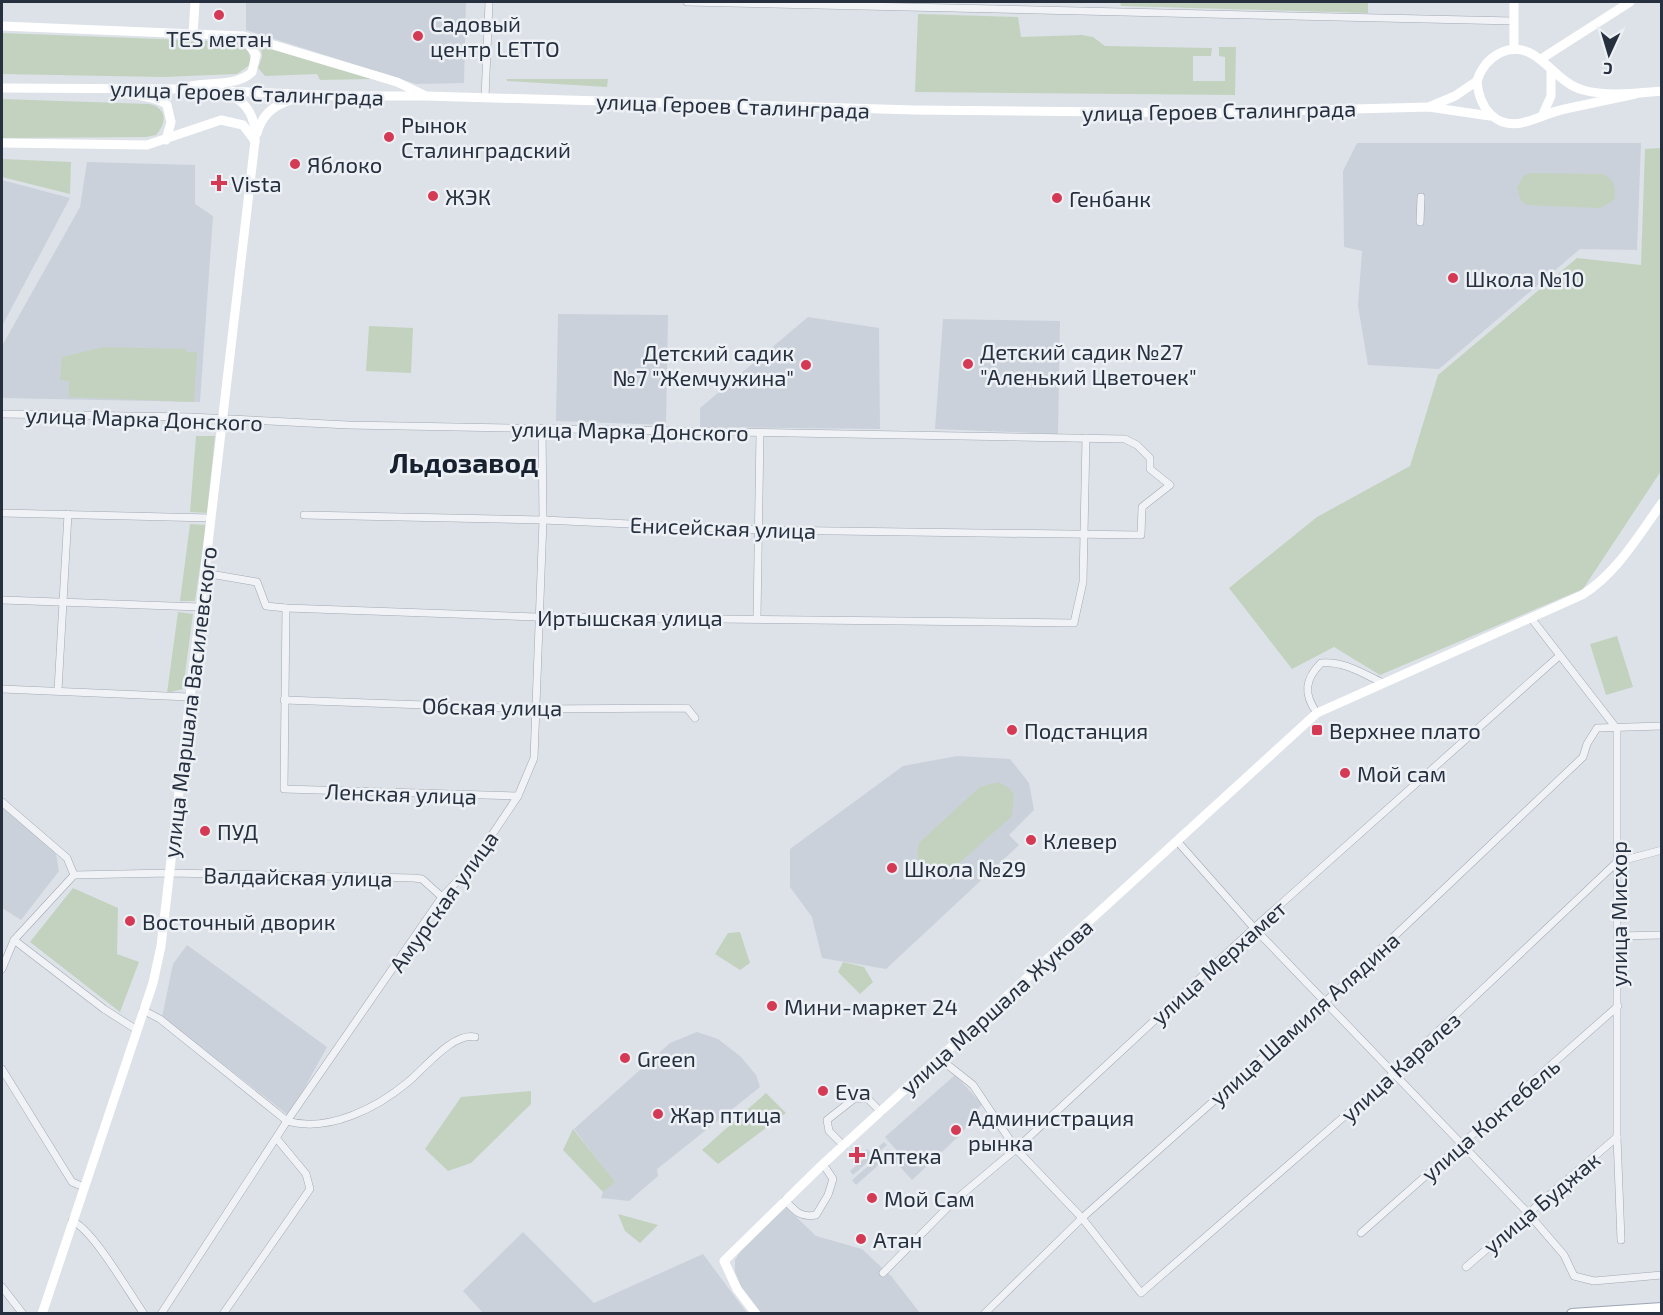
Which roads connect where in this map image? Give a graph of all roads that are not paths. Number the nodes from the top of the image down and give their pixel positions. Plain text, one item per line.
1 (195, 2) edge
2 (489, 2) edge
3 (687, 2) edge
4 (1514, 2) edge
5 (1630, 2) edge
6 (1514, 21) junction
7 (2, 26) edge
8 (193, 34) junction
9 (243, 36) junction
10 (1514, 49) junction
11 (1541, 59) junction
12 (1551, 71) junction
13 (1477, 81) junction
14 (2, 88) edge
15 (104, 88) junction
16 (179, 89) junction
17 (220, 91) junction
18 (1662, 91) edge
19 (1639, 93) junction
20 (311, 95) junction
21 (426, 96) junction
22 (485, 98) junction
23 (1429, 107) junction
24 (1543, 114) junction
25 (1490, 116) junction
26 (165, 140) junction
27 (255, 141) junction
28 (2, 143) edge
29 (1421, 197) dead end
30 (1420, 222) dead end
31 (2, 414) edge
32 (222, 420) junction
33 (542, 428) junction
34 (760, 433) junction
35 (1086, 438) junction
36 (1662, 503) edge
37 (2, 513) edge
38 (68, 514) junction
39 (304, 515) dead end
40 (212, 518) junction
41 (543, 519) junction
42 (760, 530) junction
43 (1085, 533) junction
44 (1141, 535) joint
45 (204, 573) junction
46 (2, 600) edge
47 (63, 601) junction
48 (200, 607) junction
49 (286, 608) junction
50 (537, 617) junction
51 (757, 618) junction
52 (1531, 618) junction
53 (1558, 657) junction
54 (1382, 682) junction
55 (2, 689) edge
56 (58, 690) junction
57 (189, 697) junction
58 (284, 700) junction
59 (537, 708) junction
60 (1317, 713) junction
61 (695, 718) dead end
62 (1662, 726) edge
63 (1617, 729) junction
64 (518, 796) junction
65 (2, 802) edge
66 (1177, 842) junction
67 (1662, 850) edge
68 (1617, 862) junction
69 (169, 873) junction
70 (74, 875) junction
71 (442, 897) junction
72 (1254, 928) junction
73 (1662, 935) edge
74 (1618, 936) junction
75 (14, 940) junction
76 (2, 969) edge
77 (1325, 1002) junction
78 (1618, 1006) junction
79 (143, 1010) junction
80 (137, 1030) junction
81 (475, 1037) dead end
82 (939, 1058) junction
83 (2, 1069) edge
84 (1393, 1074) junction
85 (881, 1112) junction
86 (287, 1121) junction
87 (1617, 1137) junction
88 (277, 1138) junction
89 (844, 1146) junction
90 (1460, 1146) junction
91 (1016, 1149) junction
92 (823, 1164) junction
93 (84, 1187) junction
94 (785, 1200) junction
95 (1527, 1212) junction
96 (1082, 1218) junction
97 (72, 1221) junction
98 (1361, 1233) dead end
99 (1621, 1240) dead end
100 (1466, 1267) dead end
101 (883, 1273) dead end
102 (1662, 1275) edge
103 (2, 1287) edge
104 (1662, 1308) edge
105 (22, 1314) edge
106 (42, 1314) edge
107 (144, 1314) edge
108 (161, 1314) edge
109 (224, 1314) edge
110 (756, 1314) edge
111 (984, 1314) edge
112 (1572, 1314) edge

1 - 8 main road
2 - 22 street
3 - 6 street
4 - 6 main road
5 - 11 main road
6 - 10 main road
7 - 8 main road
8 - 9 main road
9 - 16 main road
9 - 21 main road
10 - 11 main road
10 - 13 main road
11 - 12 main road
12 - 19 main road
12 - 24 main road
13 - 23 main road, улица Героев Сталинграда
13 - 25 main road
14 - 15 main road, улица Героев Сталинграда
15 - 16 main road, улица Героев Сталинграда
15 - 26 main road
16 - 17 main road, улица Героев Сталинграда
17 - 20 main road, улица Героев Сталинграда
17 - 27 main road, улица Маршала Василевского
18 - 19 main road
19 - 24 main road
20 - 21 main road, улица Героев Сталинграда
20 - 27 main road
21 - 22 main road, улица Героев Сталинграда
22 - 23 main road, улица Героев Сталинграда
23 - 25 main road, улица Героев Сталинграда
24 - 25 main road
26 - 27 main road
26 - 28 main road
27 - 32 main road, улица Маршала Василевского
29 - 30 street
31 - 32 street, улица Марка Донского
32 - 33 street, улица Марка Донского
32 - 40 main road, улица Маршала Василевского
33 - 34 street, улица Марка Донского
33 - 41 street, Амурская улица
34 - 35 street, улица Марка Донского
34 - 42 street
35 - 43 street
35 - 44 street, улица Марка Донского
36 - 52 main road, улица Маршала Жукова
37 - 38 street
38 - 40 street
38 - 47 street
39 - 41 street, Енисейская улица
40 - 45 main road, улица Маршала Василевского
41 - 42 street, Енисейская улица
41 - 50 street, Амурская улица
42 - 43 street, Енисейская улица
42 - 51 street
43 - 44 street, Енисейская улица
43 - 51 street, Иртышская улица
45 - 48 main road, улица Маршала Василевского
45 - 49 street, Иртышская улица
46 - 47 street
47 - 48 street
47 - 56 street
48 - 57 main road, улица Маршала Василевского
49 - 50 street, Иртышская улица
49 - 58 street
50 - 51 street, Иртышская улица
50 - 59 street, Амурская улица
52 - 53 street
52 - 54 main road, улица Маршала Жукова
53 - 63 street
53 - 72 street, улица Мерхамет
54 - 60 main road, улица Маршала Жукова
54 - 60 street
55 - 56 street
56 - 57 street
57 - 69 main road, улица Маршала Василевского
58 - 59 street, Обская улица
58 - 64 street, Ленская улица
59 - 61 street, Обская улица
59 - 64 street, Амурская улица
60 - 66 main road, улица Маршала Жукова
62 - 63 street
63 - 68 street, улица Мисхор
63 - 77 street, улица Шамиля Алядина
64 - 71 street, Амурская улица
65 - 70 street
66 - 72 street
66 - 82 main road, улица Маршала Жукова
67 - 68 street, улица Каралез
68 - 74 street, улица Мисхор
68 - 84 street, улица Каралез
69 - 70 street, Валдайская улица
69 - 71 street, Валдайская улица
69 - 79 main road, улица Маршала Василевского
70 - 75 street
71 - 86 street, Амурская улица
72 - 77 street
72 - 91 street, улица Мерхамет
73 - 74 street
74 - 78 street, улица Мисхор
75 - 76 street
75 - 80 street
77 - 84 street
77 - 96 street, улица Шамиля Алядина
78 - 87 street, улица Мисхор
78 - 90 street, улица Коктебель
79 - 80 main road, улица Маршала Василевского
79 - 86 street
80 - 93 main road, улица Маршала Василевского
81 - 86 street
82 - 85 main road, улица Маршала Жукова
82 - 91 street
83 - 93 street
84 - 90 street
84 - 96 street, улица Каралез
85 - 89 main road, улица Маршала Жукова
85 - 89 street
86 - 88 street, Амурская улица
87 - 95 street, улица Буджак
87 - 99 street, улица Мисхор
88 - 108 street, Амурская улица
88 - 109 street
89 - 92 main road, улица Маршала Жукова
90 - 95 street
90 - 98 street, улица Коктебель
91 - 96 street
91 - 101 street, улица Мерхамет
92 - 94 main road, улица Маршала Жукова
92 - 94 street
93 - 97 main road, улица Маршала Василевского
94 - 110 main road, улица Маршала Жукова
95 - 100 street, улица Буджак
95 - 102 street
96 - 111 street, улица Шамиля Алядина
97 - 106 main road, улица Маршала Василевского
97 - 107 street
103 - 105 street
104 - 112 main road

